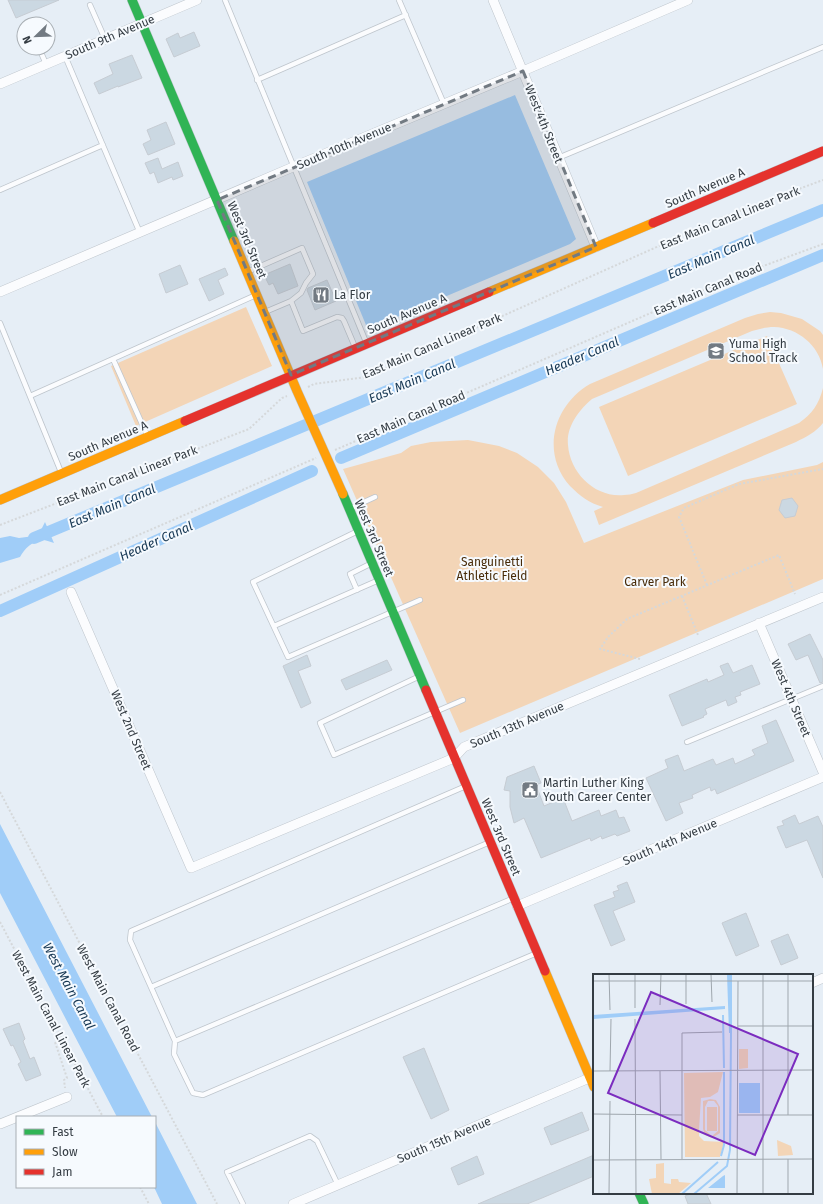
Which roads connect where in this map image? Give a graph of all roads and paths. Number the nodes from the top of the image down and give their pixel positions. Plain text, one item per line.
1 (132, 0) edge
2 (197, 0) edge
3 (225, 0) edge
4 (399, 0) edge
5 (493, 0) edge
6 (688, 0) edge
7 (90, 5) dead end
8 (406, 15) junction
9 (141, 23) junction
10 (105, 39) junction
11 (823, 47) edge
12 (42, 56) edge
13 (65, 56) junction
14 (46, 64) junction
15 (523, 71) junction
16 (258, 80) junction
17 (0, 84) edge
18 (444, 104) junction
19 (103, 145) junction
20 (823, 151) edge
21 (558, 158) junction
22 (293, 167) junction
23 (823, 180) edge
24 (0, 190) edge
25 (217, 200) junction
26 (140, 232) junction
27 (823, 244) edge
28 (596, 247) junction
29 (247, 272) junction
30 (0, 292) edge
31 (257, 295) junction
32 (291, 301) junction
33 (264, 312) junction
34 (0, 323) edge
35 (367, 344) junction
36 (356, 348) junction
37 (113, 359) junction
38 (291, 375) junction
39 (298, 391) junction
40 (30, 396) junction
41 (148, 437) junction
42 (326, 454) junction
43 (823, 468) edge
44 (62, 474) junction
45 (375, 497) dead end
46 (0, 500) edge
47 (349, 509) junction
48 (0, 525) edge
49 (358, 531) junction
50 (372, 563) junction
51 (379, 580) junction
52 (707, 586) junction
53 (357, 590) junction
54 (71, 592) dead end
55 (795, 594) dead end
56 (0, 595) edge
57 (682, 596) junction
58 (823, 596) edge
59 (420, 600) dead end
60 (393, 612) junction
61 (760, 623) junction
62 (274, 626) junction
63 (698, 635) dead end
64 (640, 659) dead end
65 (420, 676) junction
66 (823, 686) edge
67 (792, 699) junction
68 (463, 700) dead end
69 (435, 712) junction
70 (687, 742) dead end
71 (454, 758) junction
72 (823, 772) edge
73 (823, 777) edge
74 (466, 786) junction
75 (0, 792) edge
76 (490, 842) junction
77 (191, 868) joint
78 (516, 902) junction
79 (0, 922) edge
80 (537, 953) junction
81 (823, 978) edge
82 (813, 983) edge
83 (151, 987) junction
84 (60, 1036) junction
85 (175, 1041) junction
86 (592, 1077) edge
87 (64, 1080) dead end
88 (67, 1096) dead end
89 (19, 1116) edge
90 (102, 1116) edge
91 (16, 1117) edge
92 (0, 1124) edge
93 (338, 1185) junction
94 (141, 1188) edge
95 (639, 1194) edge
96 (149, 1204) edge
97 (217, 1204) edge
98 (243, 1204) edge
99 (293, 1204) edge
100 (644, 1204) edge

1 - 9 street, West 3rd Street
2 - 9 street, South 9th Avenue
3 - 16 lane
4 - 8 lane
5 - 15 street, West 4th Street
6 - 15 street, South 10th Avenue
7 - 10 lane
8 - 16 lane
8 - 18 lane
9 - 10 street, South 9th Avenue
9 - 25 street, West 3rd Street
10 - 13 street, South 9th Avenue
11 - 21 lane
12 - 14 lane
13 - 14 street, South 9th Avenue
13 - 19 lane
14 - 17 street, South 9th Avenue
15 - 18 street, South 10th Avenue
15 - 21 street, West 4th Street
16 - 22 lane
18 - 22 street, South 10th Avenue
19 - 24 lane
19 - 26 lane
20 - 28 street, South Avenue A
21 - 28 street, West 4th Street
22 - 25 street, South 10th Avenue
22 - 35 lane
23 - 39 path, East Main Canal Linear Park
25 - 26 street, South 10th Avenue
25 - 29 street, West 3rd Street
26 - 30 street, South 10th Avenue
27 - 42 path, East Main Canal Road
28 - 35 street, South Avenue A
29 - 31 street, West 3rd Street
29 - 32 lane
31 - 33 street, West 3rd Street
31 - 37 lane
32 - 33 lane
32 - 36 lane
33 - 38 street, West 3rd Street
34 - 40 lane
35 - 36 street, South Avenue A
36 - 38 street, South Avenue A
37 - 40 lane
37 - 41 lane
38 - 39 street, West 3rd Street
38 - 41 street, South Avenue A
39 - 42 street, West 3rd Street
39 - 48 path, East Main Canal Linear Park
40 - 44 lane
41 - 44 street, South Avenue A
42 - 47 street, West 3rd Street
42 - 56 path, East Main Canal Road
43 - 52 path
44 - 46 street, South Avenue A
45 - 47 lane
47 - 49 street, West 3rd Street
49 - 50 street, West 3rd Street
49 - 62 lane
50 - 51 street, West 3rd Street
50 - 53 lane
51 - 53 lane
51 - 60 street, West 3rd Street
52 - 55 path
52 - 57 path
53 - 62 lane
54 - 77 street, West 2nd Street
57 - 63 path
57 - 64 path
58 - 61 street, South 13th Avenue
59 - 60 lane
60 - 62 lane
60 - 65 street, West 3rd Street
61 - 67 street, West 4th Street
61 - 71 street, South 13th Avenue
65 - 69 street, West 3rd Street
65 - 69 lane
66 - 67 lane
67 - 70 lane
67 - 72 street, West 4th Street
68 - 69 lane
69 - 71 street, West 3rd Street
71 - 74 street, West 3rd Street
71 - 77 street, South 13th Avenue
73 - 78 street, South 14th Avenue
74 - 76 street, West 3rd Street
74 - 83 lane
75 - 97 path, West Main Canal Road
76 - 78 street, West 3rd Street
76 - 83 lane
78 - 80 street, West 3rd Street
78 - 85 lane
79 - 84 path, West Main Canal Linear Park
80 - 85 lane
80 - 86 street, West 3rd Street
81 - 82 street
83 - 85 lane
84 - 87 path
84 - 90 path, West Main Canal Linear Park
86 - 93 street, South 15th Avenue
88 - 89 street
91 - 92 street
93 - 98 lane
93 - 99 street, South 15th Avenue
94 - 96 path
95 - 100 street

